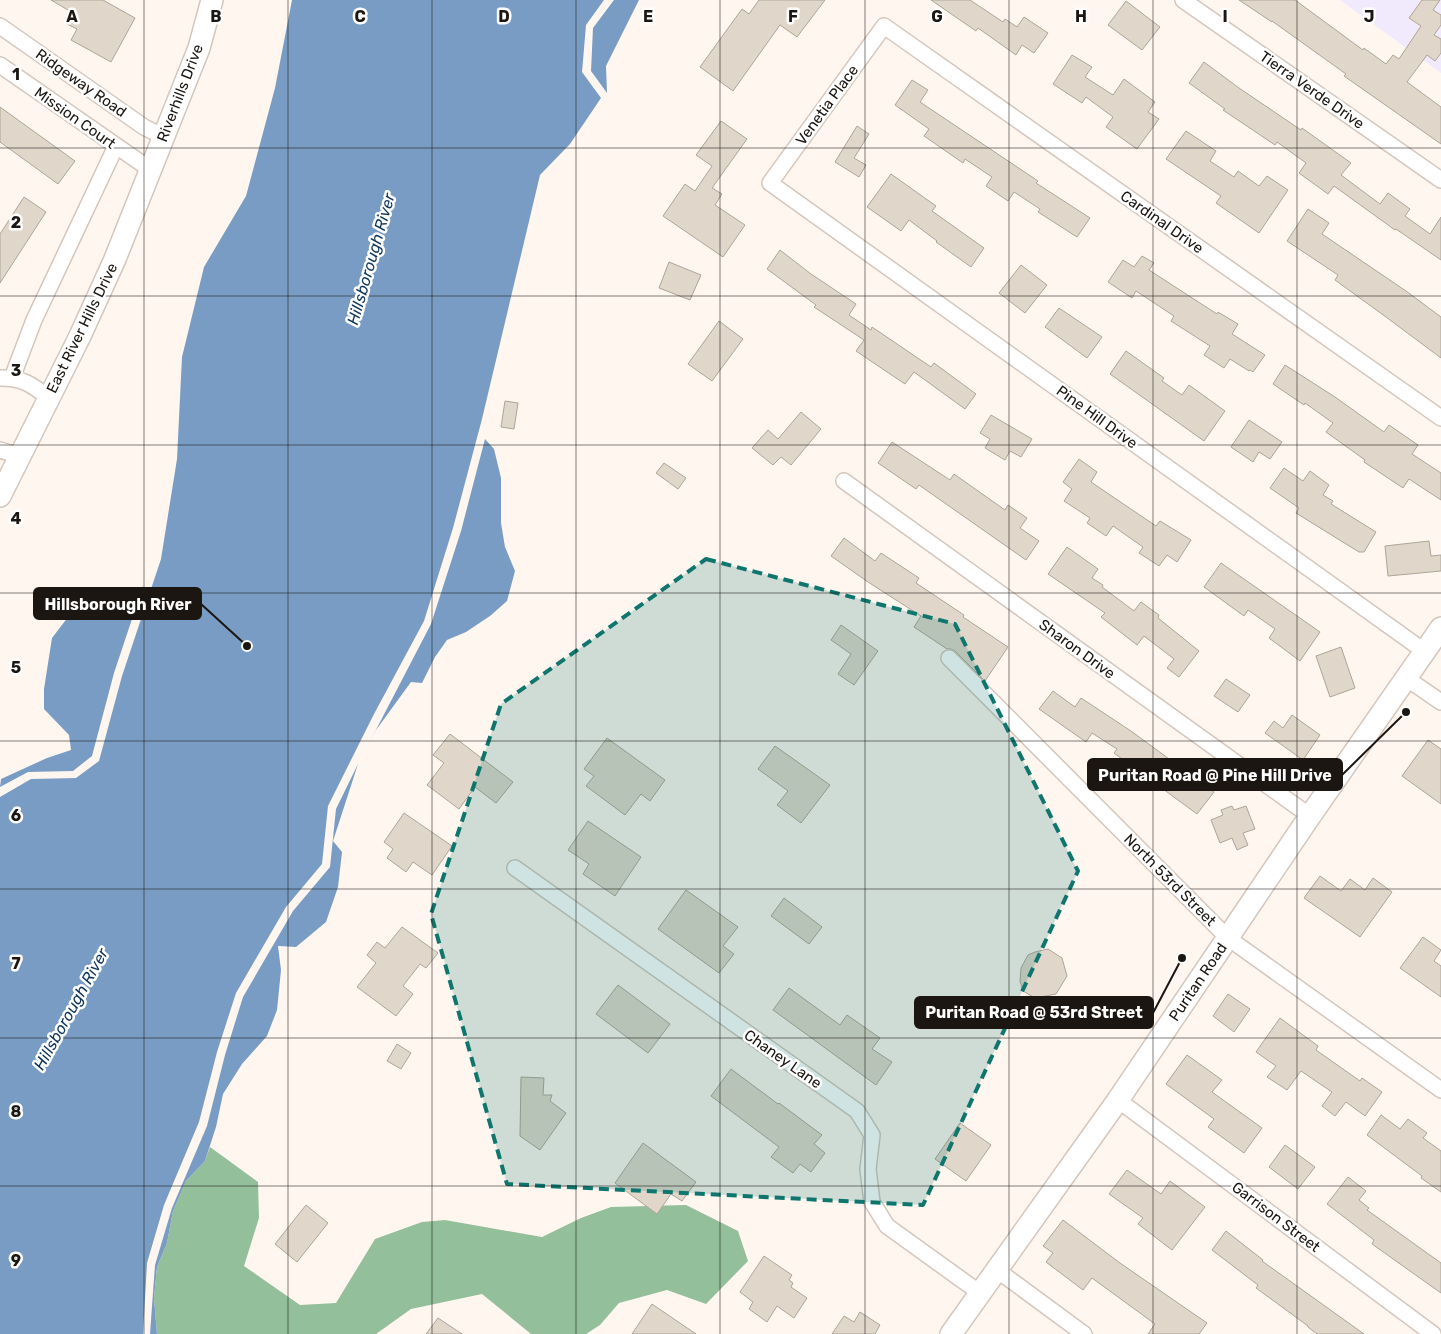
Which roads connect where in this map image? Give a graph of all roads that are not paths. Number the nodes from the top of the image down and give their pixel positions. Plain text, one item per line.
1 (212, 0) edge
2 (1183, 0) edge
3 (0, 26) edge
4 (884, 26) joint
5 (0, 65) edge
6 (164, 136) junction
7 (116, 146) junction
8 (153, 164) junction
9 (1441, 180) edge
10 (770, 183) joint
11 (6, 378) edge
12 (49, 398) junction
13 (1441, 418) edge
14 (10, 453) edge
15 (844, 481) dead end
16 (0, 496) edge
17 (1441, 628) edge
18 (1424, 651) junction
19 (949, 658) dead end
20 (1406, 678) junction
21 (1441, 702) edge
22 (1310, 816) junction
23 (515, 868) dead end
24 (1228, 938) junction
25 (1441, 1090) edge
26 (1118, 1100) junction
27 (997, 1270) junction
28 (980, 1293) junction
29 (952, 1334) edge
30 (1084, 1334) edge
31 (1433, 1334) edge

1 - 6 street, Riverhills Drive
2 - 9 street, Tierra Verde Drive
3 - 6 street, Ridgeway Road
4 - 10 street, Venetia Place
4 - 13 street, Cardinal Drive
5 - 7 street, Mission Court
6 - 8 street, Riverhills Drive
7 - 8 street, Mission Court
7 - 11 street
8 - 12 street, East River Hills Drive
10 - 18 street, Pine Hill Drive
11 - 12 street
12 - 14 street, East River Hills Drive
14 - 16 street, East River Hills Drive
15 - 22 street, Sharon Drive
17 - 18 street, Puritan Road
18 - 20 street, Puritan Road
19 - 24 street, North 53rd Street
20 - 21 street
20 - 22 street, Puritan Road
22 - 24 street, Puritan Road
23 - 28 street, Chaney Lane
24 - 25 street, North 53rd Street
24 - 26 street, Puritan Road
26 - 27 street, Puritan Road
26 - 31 street, Garrison Street
27 - 28 street, Puritan Road
27 - 30 street
28 - 29 street, Puritan Road

